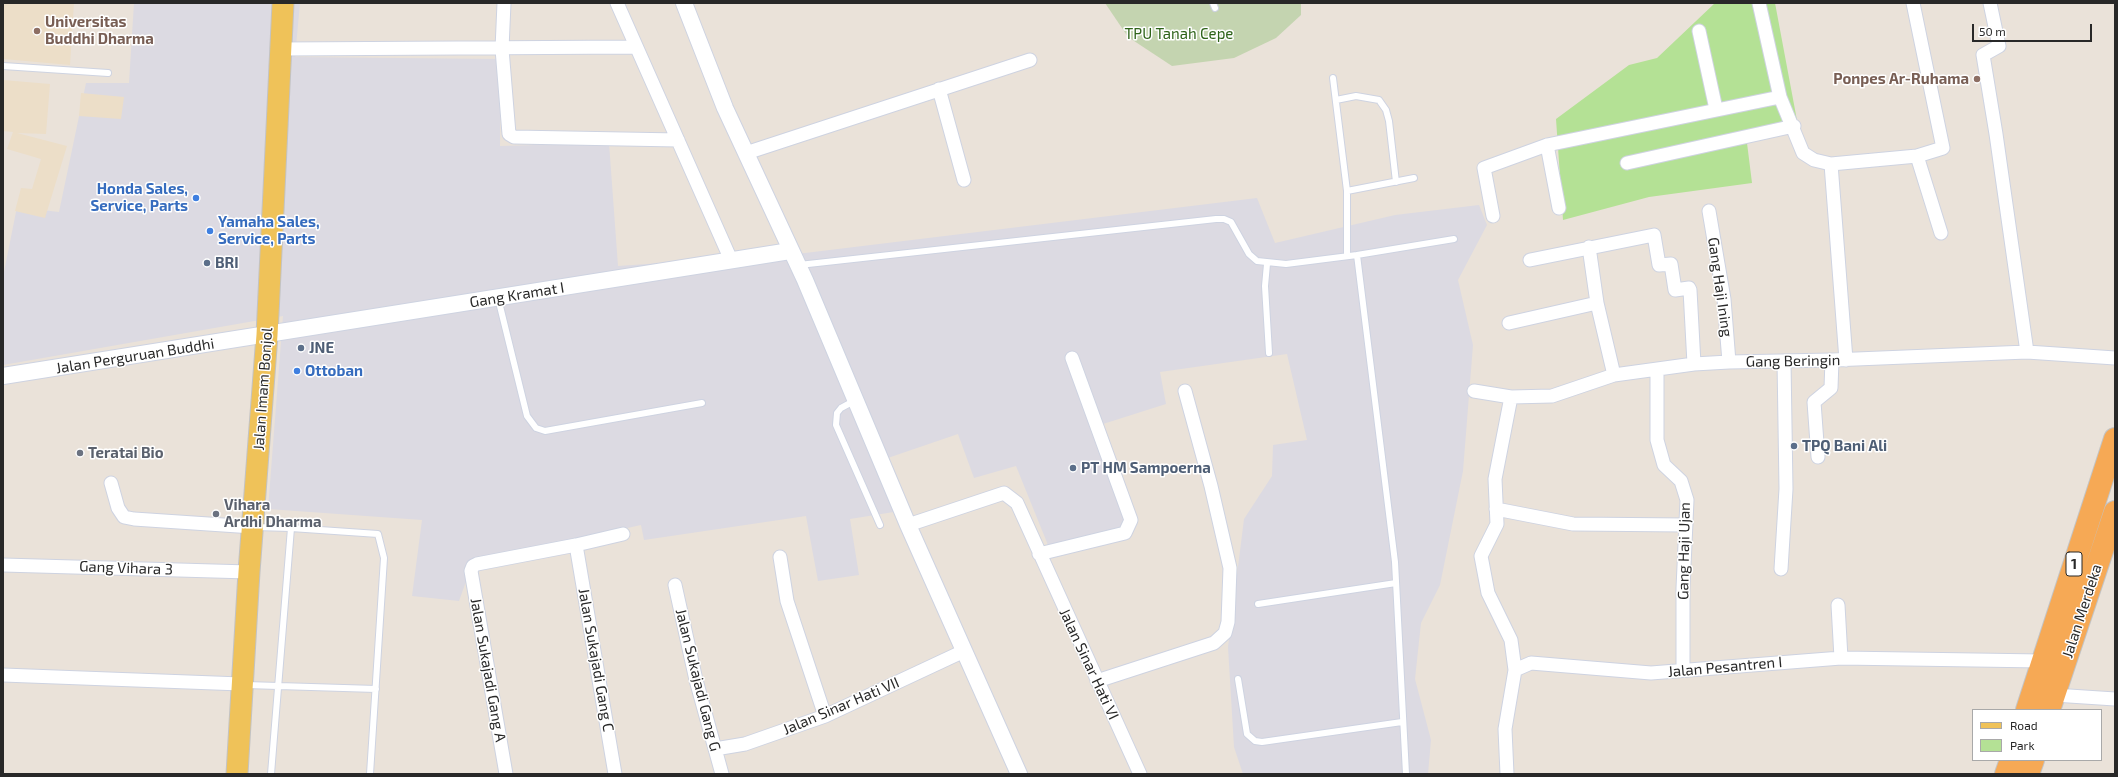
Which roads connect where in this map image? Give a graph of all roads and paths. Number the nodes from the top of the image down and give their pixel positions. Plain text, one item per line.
1 (283, 3) edge
2 (504, 3) edge
3 (617, 3) edge
4 (684, 3) edge
5 (1759, 3) edge
6 (1914, 3) edge
7 (1990, 3) edge
8 (1699, 31) dead end
9 (636, 47) junction
10 (281, 49) junction
11 (502, 49) junction
12 (1030, 60) dead end
13 (3, 66) edge
14 (108, 73) dead end
15 (1333, 78) dead end
16 (939, 89) junction
17 (1780, 97) junction
18 (1336, 100) junction
19 (1716, 109) junction
20 (1794, 126) junction
21 (678, 140) junction
22 (1547, 145) junction
23 (746, 153) junction
24 (1917, 156) junction
25 (1627, 163) dead end
26 (1831, 164) junction
27 (1414, 178) dead end
28 (964, 180) dead end
29 (1396, 182) junction
30 (1347, 191) junction
31 (1559, 208) dead end
32 (1709, 211) dead end
33 (1493, 216) dead end
34 (1941, 233) dead end
35 (1454, 238) dead end
36 (1589, 247) junction
37 (790, 251) junction
38 (1347, 255) junction
39 (1357, 255) junction
40 (731, 260) junction
41 (1530, 260) dead end
42 (1267, 264) junction
43 (798, 265) junction
44 (498, 298) junction
45 (1597, 303) junction
46 (1509, 323) dead end
47 (267, 335) junction
48 (2027, 352) junction
49 (1269, 353) dead end
50 (1072, 358) dead end
51 (2115, 358) edge
52 (1832, 360) junction
53 (1846, 360) junction
54 (1784, 361) junction
55 (1729, 362) junction
56 (1694, 364) junction
57 (1657, 369) junction
58 (1614, 375) junction
59 (3, 376) edge
60 (1185, 391) dead end
61 (1474, 391) dead end
62 (1511, 397) junction
63 (855, 401) junction
64 (702, 403) dead end
65 (2115, 440) edge
66 (1818, 458) dead end
67 (111, 483) dead end
68 (1496, 509) junction
69 (2115, 512) edge
70 (880, 525) dead end
71 (908, 525) junction
72 (1686, 525) junction
73 (253, 527) junction
74 (292, 528) junction
75 (623, 534) dead end
76 (576, 545) junction
77 (1039, 554) junction
78 (780, 557) dead end
79 (3, 565) edge
80 (1781, 569) dead end
81 (249, 572) junction
82 (1396, 583) junction
83 (675, 585) dead end
84 (1258, 604) dead end
85 (1838, 605) dead end
86 (964, 651) junction
87 (1841, 658) junction
88 (2042, 661) junction
89 (1683, 669) junction
90 (1515, 670) junction
91 (3, 675) edge
92 (1238, 679) dead end
93 (1097, 681) junction
94 (241, 684) junction
95 (278, 686) junction
96 (376, 689) junction
97 (2115, 699) edge
98 (2052, 702) edge
99 (2027, 709) edge
100 (825, 716) junction
101 (1402, 722) junction
102 (715, 749) junction
103 (2011, 761) edge
104 (2033, 761) edge
105 (237, 774) edge
106 (271, 774) edge
107 (370, 774) edge
108 (506, 774) edge
109 (615, 774) edge
110 (722, 774) edge
111 (1019, 774) edge
112 (1140, 774) edge
113 (1406, 774) edge
114 (1508, 774) edge
115 (2006, 774) edge
116 (2028, 774) edge

1 - 10 main road, Jalan Imam Bonjol
2 - 11 street
3 - 9 street
4 - 23 street
5 - 17 street
6 - 24 street
7 - 48 street
8 - 19 street
9 - 11 street
9 - 21 street
10 - 11 street
10 - 47 main road, Jalan Imam Bonjol
11 - 21 street
12 - 16 street
13 - 14 lane
15 - 18 lane
16 - 23 street
16 - 28 street
17 - 19 street
17 - 20 street
18 - 29 lane
18 - 30 lane
19 - 22 street
20 - 25 street
20 - 26 street
21 - 40 street
22 - 31 street
22 - 33 street
23 - 37 street
24 - 26 street
24 - 34 street
26 - 53 street
27 - 29 lane
29 - 30 lane
30 - 38 lane
32 - 55 street, Gang Haji Ining
35 - 39 lane
36 - 41 street
36 - 45 street
36 - 56 street
37 - 40 street, Gang Kramat I
37 - 43 street
38 - 39 lane
38 - 42 lane
39 - 82 lane
40 - 44 street, Gang Kramat I
42 - 43 lane
42 - 49 lane
43 - 63 street
44 - 47 street, Gang Kramat I
44 - 64 lane
45 - 46 street
45 - 58 street
47 - 59 street, Jalan Perguruan Buddhi
47 - 73 main road, Jalan Imam Bonjol
48 - 51 street, Gang Beringin
48 - 53 street, Gang Beringin
50 - 77 street
52 - 53 street, Gang Beringin
52 - 54 street, Gang Beringin
52 - 66 street
54 - 55 street, Gang Beringin
54 - 80 street
55 - 56 street, Gang Beringin
56 - 57 street, Gang Beringin
57 - 58 street, Gang Beringin
57 - 72 street, Gang Haji Ujan
58 - 62 street, Gang Beringin
60 - 93 street
61 - 62 street, Gang Beringin
62 - 68 street
63 - 70 lane
63 - 71 street
65 - 88 highway, 1
67 - 73 street
68 - 72 street
68 - 90 street
69 - 98 highway, Jalan Merdeka / 1
71 - 77 street, Jalan Sinar Hati VI
71 - 86 street
72 - 89 street, Gang Haji Ujan
73 - 74 lane
73 - 81 main road, Jalan Imam Bonjol
74 - 95 lane
74 - 96 lane
75 - 76 street
76 - 108 street, Jalan Sukajadi Gang A
76 - 109 street, Jalan Sukajadi Gang C
77 - 93 street, Jalan Sinar Hati VI
78 - 100 street
79 - 81 street, Gang Vihara 3
81 - 94 main road, Jalan Imam Bonjol
82 - 84 lane
82 - 101 lane
83 - 102 street, Jalan Sukajadi Gang G
85 - 87 street
86 - 100 street, Jalan Sinar Hati VII
86 - 111 street
87 - 88 street, Jalan Pesantren I
87 - 89 street, Jalan Pesantren I
88 - 99 highway, 1
89 - 90 street, Jalan Pesantren I
90 - 114 street
91 - 94 street
92 - 101 lane
93 - 112 street, Jalan Sinar Hati VI
94 - 95 lane
94 - 105 main road, Jalan Imam Bonjol
95 - 96 lane
95 - 106 lane
96 - 107 lane
97 - 98 street
100 - 102 street, Jalan Sinar Hati VII
101 - 113 lane
102 - 110 street, Jalan Sukajadi Gang G
103 - 115 highway
104 - 116 highway

